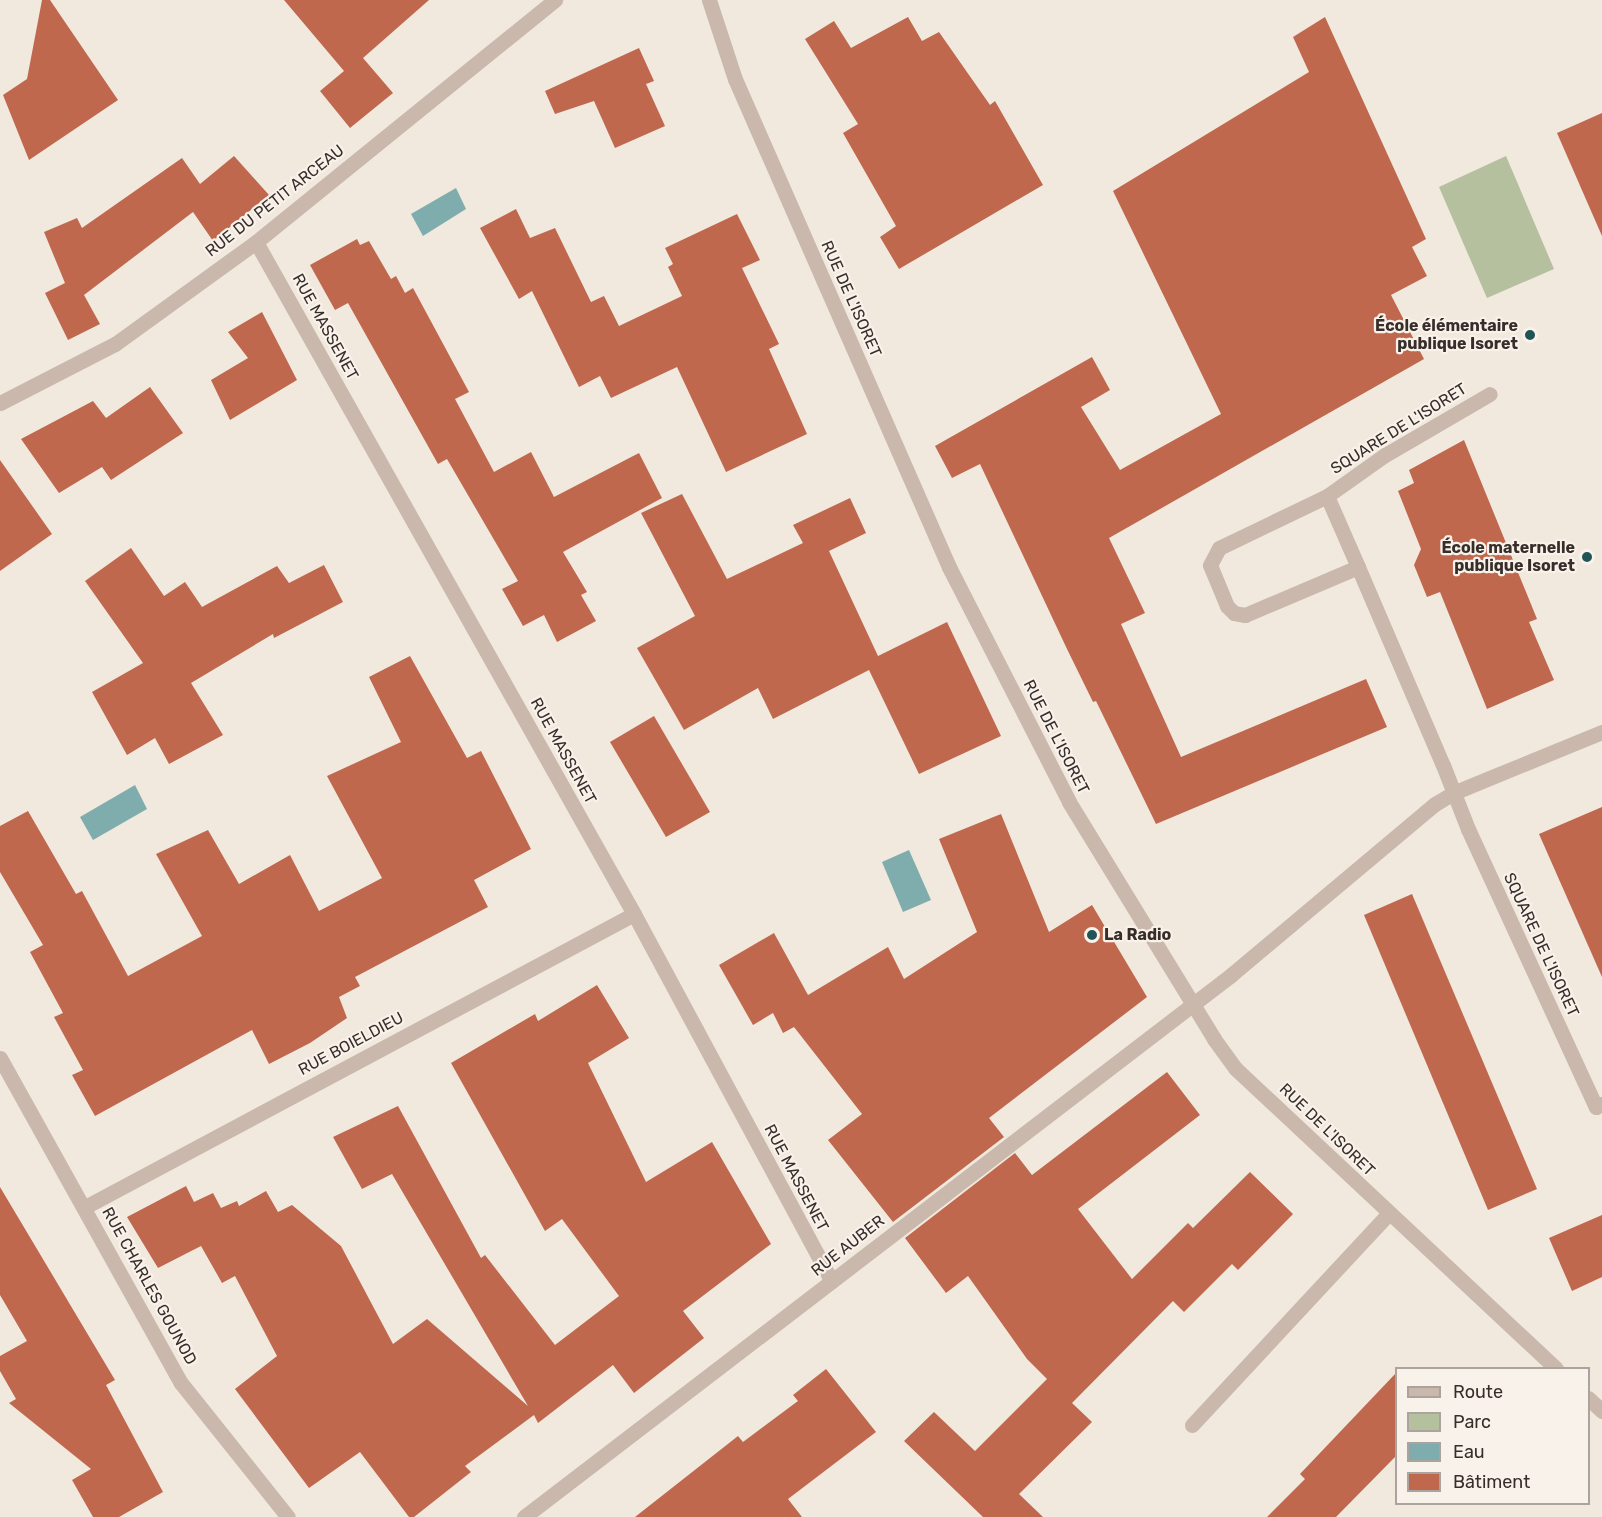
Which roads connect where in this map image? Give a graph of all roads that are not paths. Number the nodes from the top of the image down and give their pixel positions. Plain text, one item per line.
1 (555, 0) edge
2 (709, 0) edge
3 (256, 242) junction
4 (1490, 393) dead end
5 (0, 403) edge
6 (1327, 496) junction
7 (1358, 567) junction
8 (1602, 732) edge
9 (1453, 793) junction
10 (634, 914) junction
11 (1193, 1004) junction
12 (0, 1058) edge
13 (1602, 1104) edge
14 (85, 1207) junction
15 (1388, 1214) junction
16 (832, 1281) junction
17 (1555, 1367) edge
18 (1590, 1400) edge
19 (1602, 1411) edge
20 (1192, 1425) dead end
21 (288, 1517) edge
22 (524, 1517) edge

1 - 3 street, RUE DU PETIT ARCEAU
2 - 11 street, RUE DE L'ISORET
3 - 5 street, RUE DU PETIT ARCEAU
3 - 10 street, RUE MASSENET
4 - 6 street, SQUARE DE L'ISORET
6 - 7 street, SQUARE DE L'ISORET
6 - 7 street, SQUARE DE L'ISORET
7 - 9 street, SQUARE DE L'ISORET
8 - 9 street
9 - 11 street
9 - 13 street, SQUARE DE L'ISORET
10 - 14 street, RUE BOIELDIEU
10 - 16 street, RUE MASSENET
11 - 15 street, RUE DE L'ISORET
11 - 16 street, RUE AUBER
12 - 14 street, RUE CHARLES GOUNOD
14 - 21 street, RUE CHARLES GOUNOD
15 - 17 street, RUE DE L'ISORET
15 - 20 street
16 - 22 street, RUE AUBER
18 - 19 street

